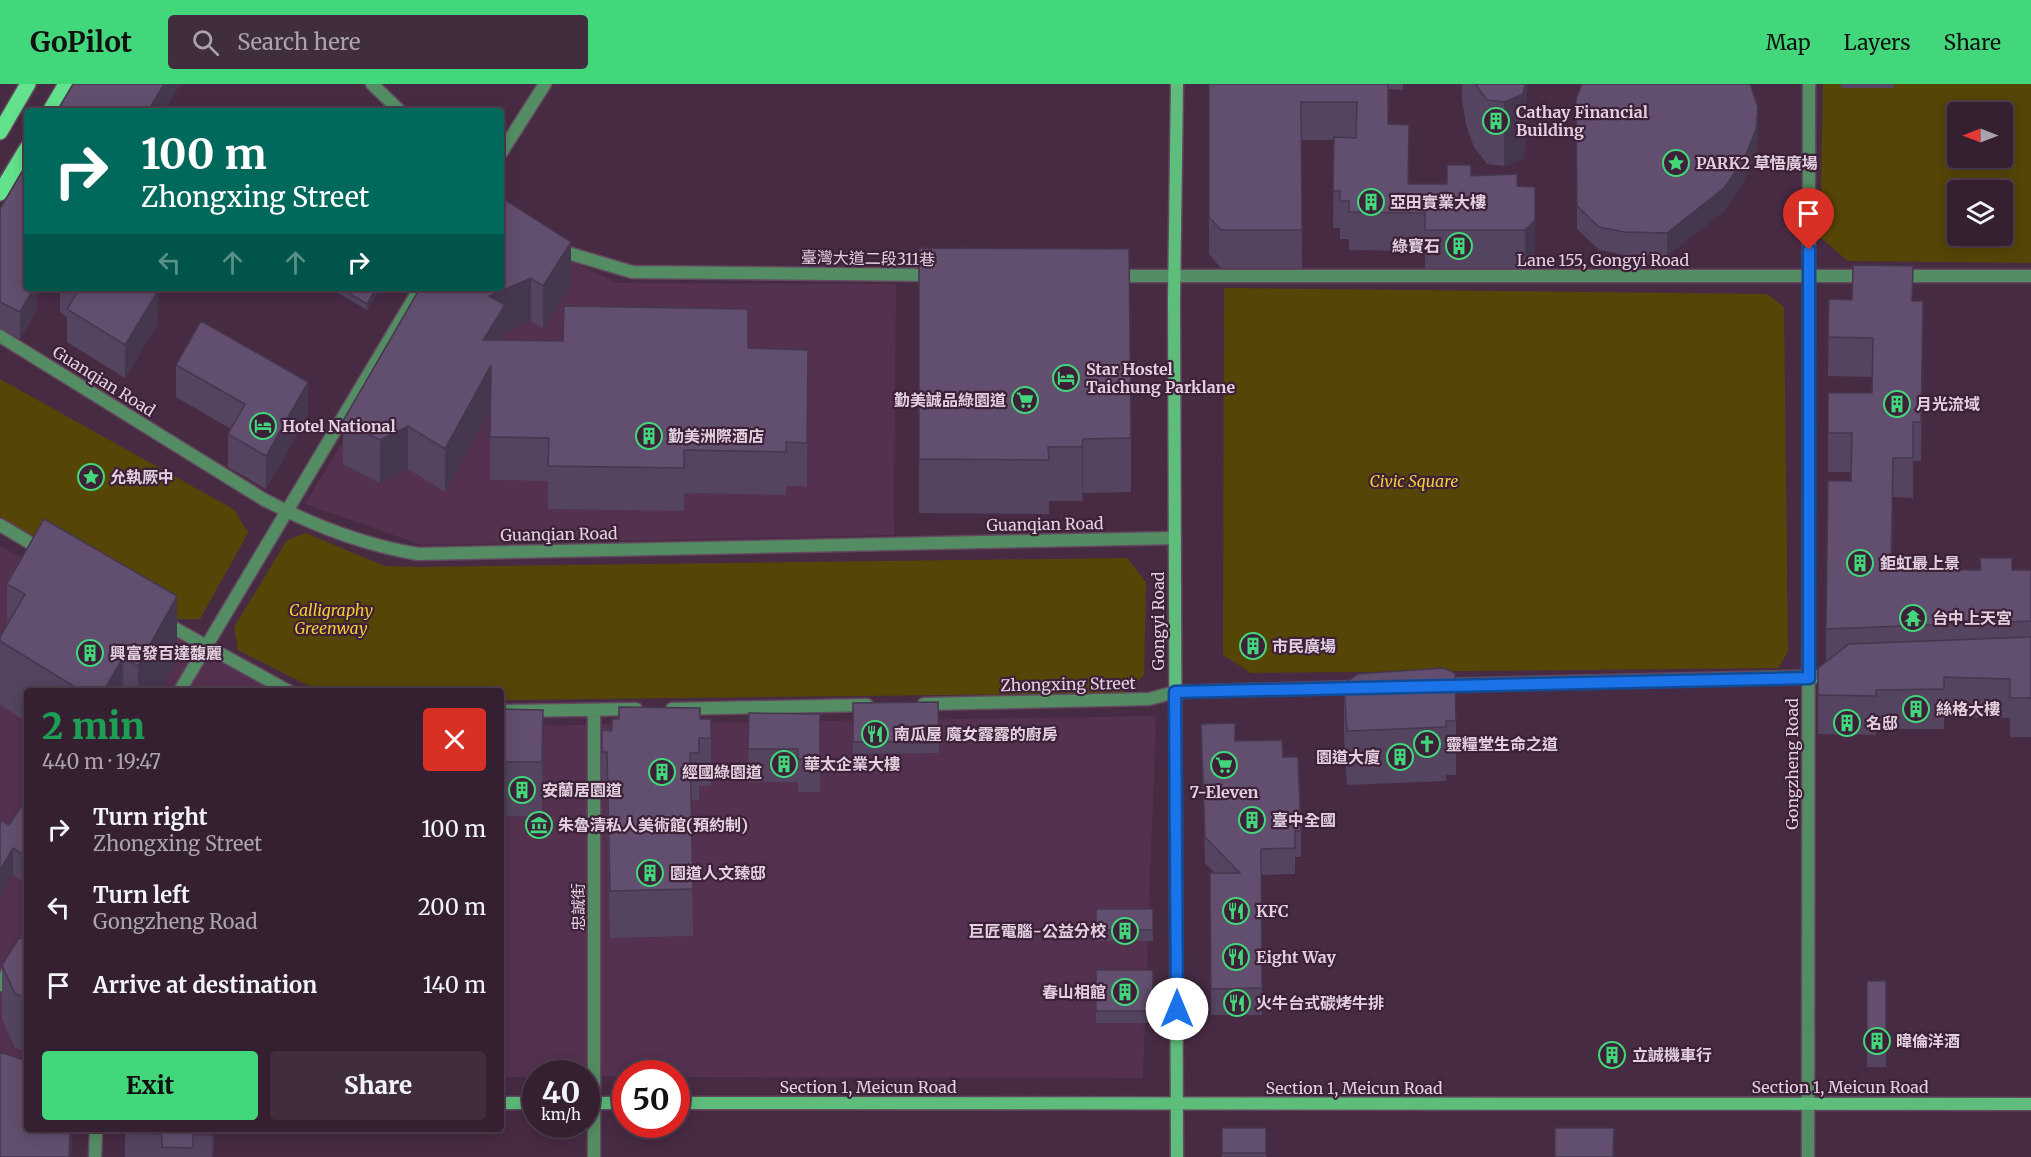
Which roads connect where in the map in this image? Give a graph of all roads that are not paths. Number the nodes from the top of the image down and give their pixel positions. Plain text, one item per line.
1 (28, 84) edge
2 (66, 84) edge
3 (372, 84) edge
4 (545, 84) edge
5 (1177, 84) edge
6 (1809, 84) edge
7 (52, 108) edge
8 (397, 108) edge
9 (0, 132) edge
10 (504, 148) edge
11 (24, 153) edge
12 (0, 193) edge
13 (545, 238) edge
14 (951, 275) edge
15 (1105, 276) edge
16 (1176, 276) junction
17 (1809, 276) junction
18 (2031, 276) edge
19 (418, 291) edge
20 (0, 336) edge
21 (288, 512) junction
22 (0, 525) edge
23 (1174, 538) junction
24 (57, 558) edge
25 (158, 619) edge
26 (206, 648) junction
27 (1845, 676) edge
28 (1809, 678) junction
29 (1419, 685) edge
30 (1372, 687) edge
31 (181, 688) edge
32 (282, 688) edge
33 (1175, 692) junction
34 (881, 704) edge
35 (914, 704) edge
36 (594, 710) junction
37 (504, 711) edge
38 (24, 946) edge
39 (0, 985) edge
40 (590, 1060) edge
41 (504, 1103) edge
42 (522, 1103) edge
43 (690, 1103) edge
44 (1177, 1104) junction
45 (1808, 1104) junction
46 (2031, 1104) edge
47 (96, 1132) edge
48 (593, 1138) edge
49 (95, 1157) edge
50 (594, 1157) edge
51 (1177, 1157) edge
52 (1808, 1157) edge

1 - 9 main road
2 - 7 main road
3 - 8 street
4 - 10 street
5 - 16 street, Gongyi Road
6 - 17 street, Gongzheng Road
11 - 12 main road
13 - 14 street, 臺灣大道二段311巷
15 - 16 street
16 - 17 street, Lane 155, Gongyi Road
16 - 23 street, Gongyi Road
17 - 18 street, Lane 155, Gongyi Road
17 - 28 street, Gongzheng Road
19 - 21 street
20 - 21 street, Guanqian Road
21 - 23 street, Guanqian Road
21 - 26 street
22 - 24 street
23 - 33 street, Gongyi Road
25 - 26 street
26 - 31 street
26 - 32 street
27 - 28 street
28 - 29 street
28 - 45 street, Gongzheng Road
30 - 33 street, Zhongxing Street
33 - 35 street, Zhongxing Street
33 - 44 street, Gongyi Road
34 - 36 street
36 - 37 street
36 - 40 street, 忠誠街
38 - 39 street
41 - 42 street
43 - 44 street, Section 1, Meicun Road
44 - 45 street, Section 1, Meicun Road
44 - 51 street, Gongyi Road
45 - 46 street, Section 1, Meicun Road
45 - 52 street, Gongzheng Road
47 - 49 street
48 - 50 street, 忠誠街

